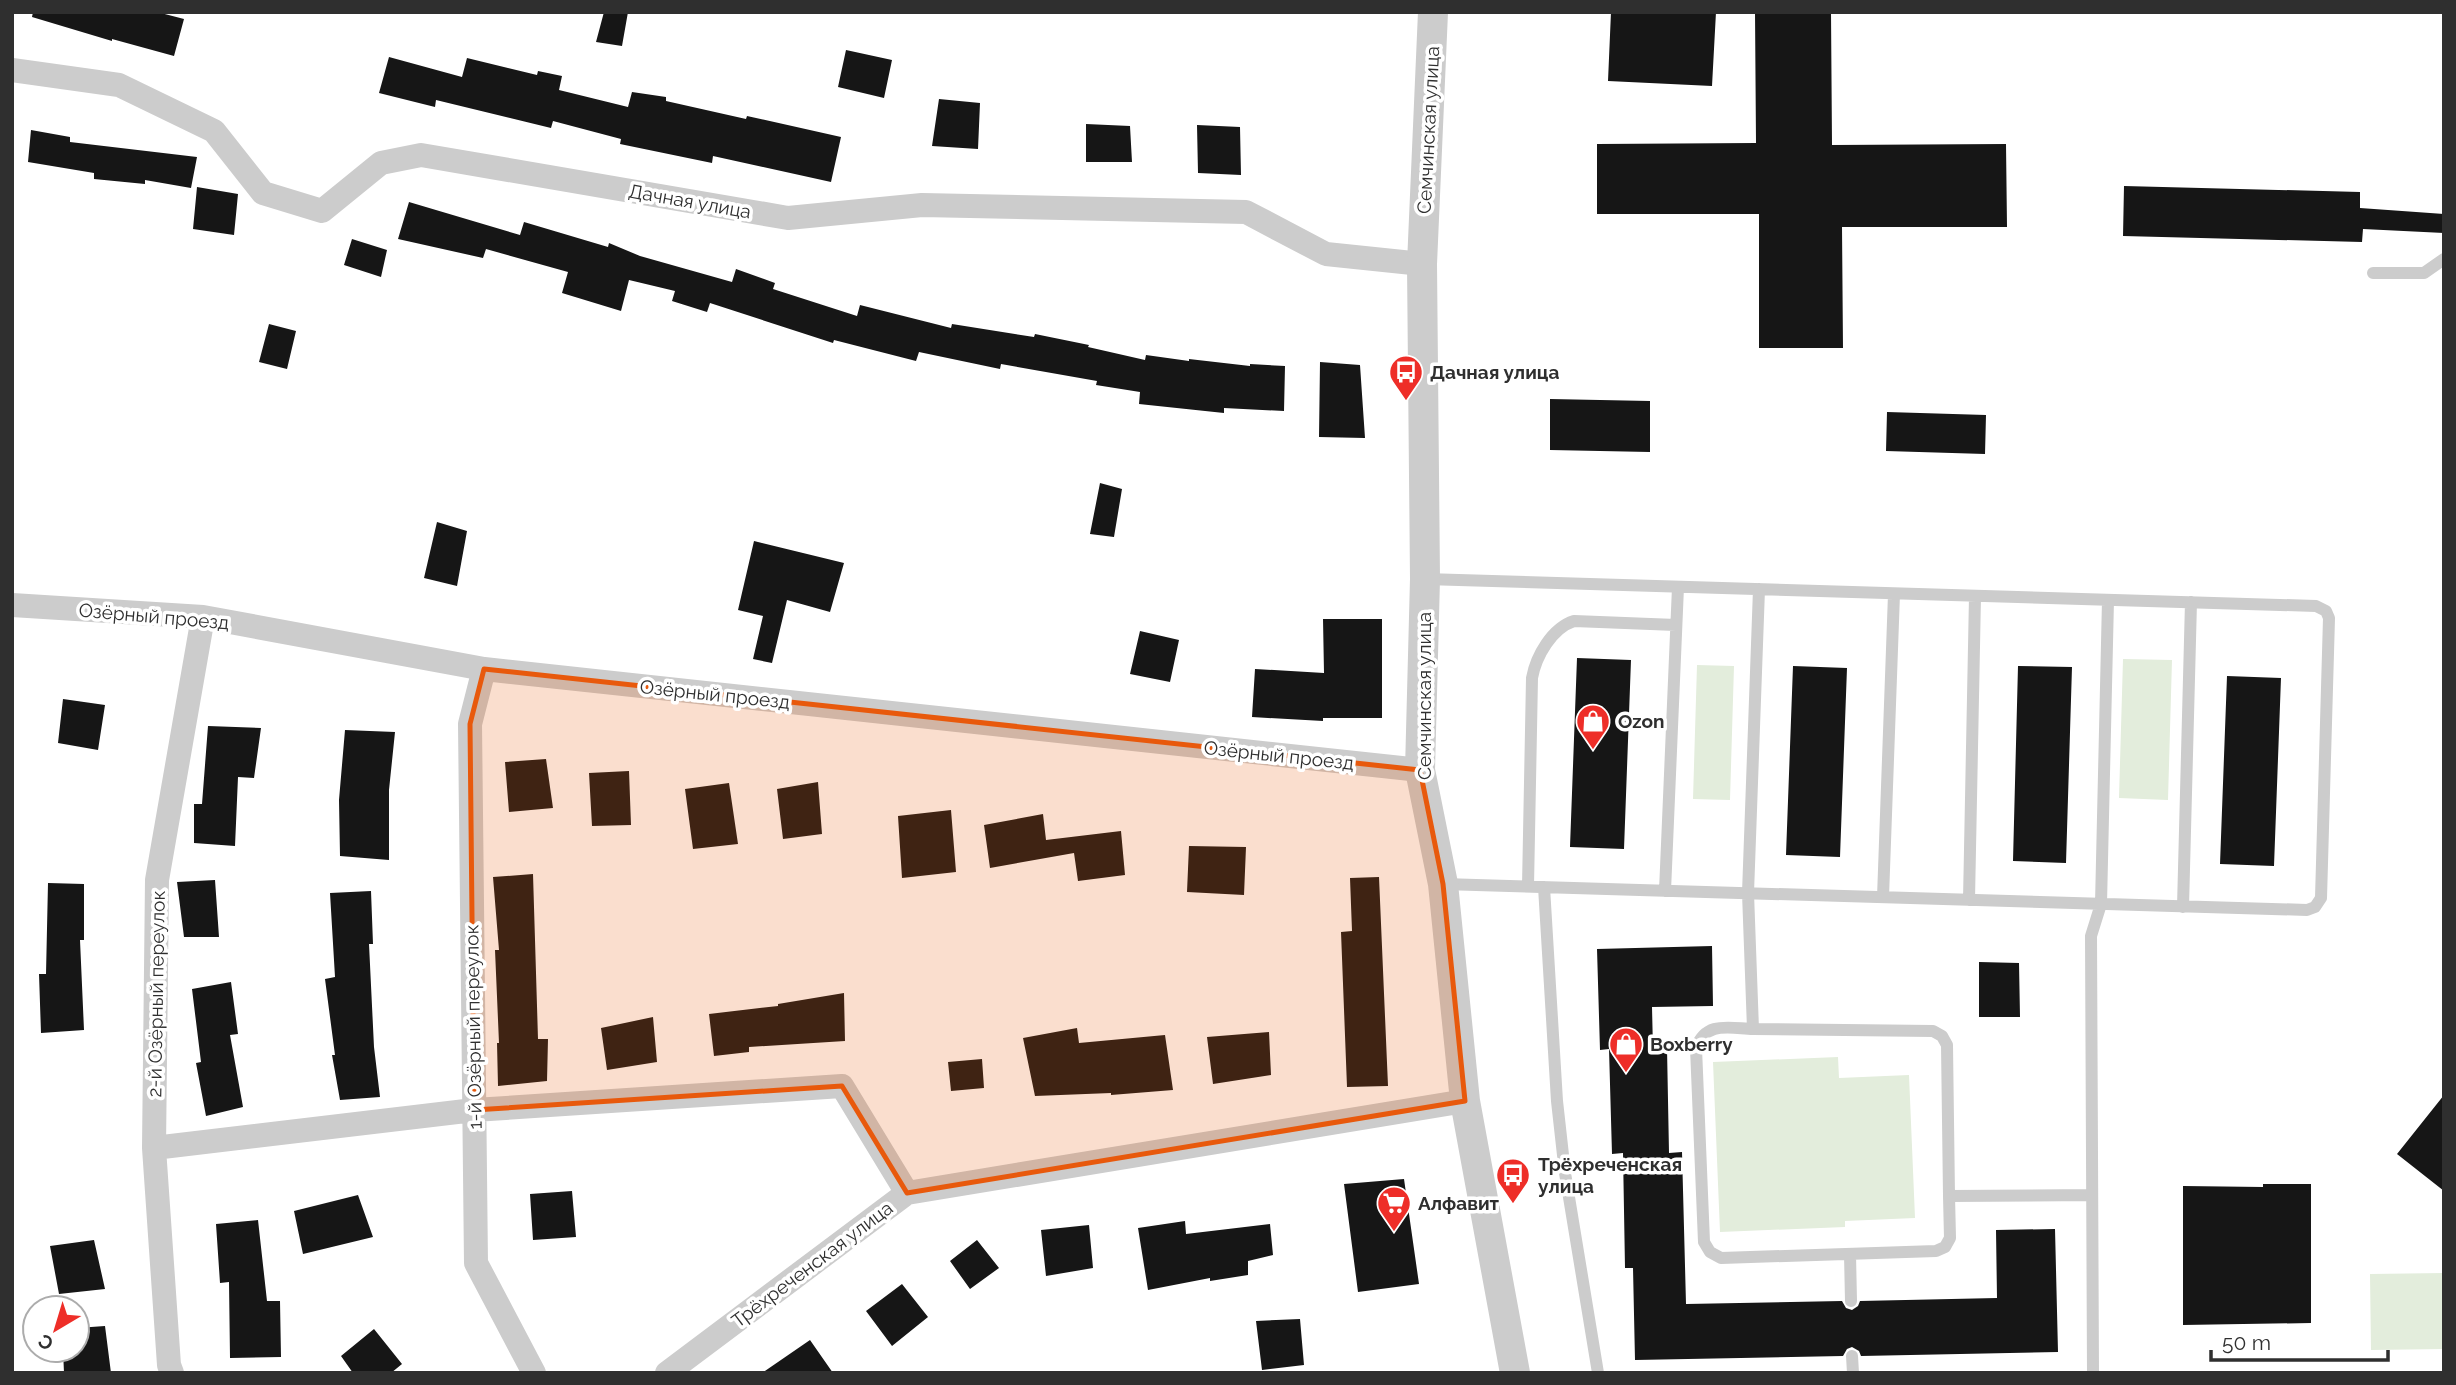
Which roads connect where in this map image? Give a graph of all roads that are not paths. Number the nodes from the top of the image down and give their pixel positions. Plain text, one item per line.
1 (1433, 12) edge
2 (12, 70) edge
3 (2444, 259) edge
4 (1422, 264) junction
5 (2373, 273) dead end
6 (1425, 579) junction
7 (1678, 587) junction
8 (1759, 589) junction
9 (1894, 594) junction
10 (1975, 596) junction
11 (2108, 600) junction
12 (2191, 602) junction
13 (12, 605) edge
14 (203, 617) junction
15 (1676, 625) junction
16 (484, 669) junction
17 (1420, 770) junction
18 (1443, 884) junction
19 (1528, 886) junction
20 (1544, 887) junction
21 (1665, 891) junction
22 (1748, 893) junction
23 (1883, 897) junction
24 (1969, 900) junction
25 (2101, 904) junction
26 (2183, 906) junction
27 (1753, 1029) junction
28 (1465, 1101) junction
29 (474, 1110) junction
30 (155, 1148) junction
31 (907, 1193) junction
32 (2092, 1195) junction
33 (1949, 1196) junction
34 (1850, 1254) junction
35 (1851, 1301) dead end
36 (1852, 1356) dead end
37 (172, 1373) edge
38 (534, 1373) edge
39 (667, 1373) edge
40 (1515, 1373) edge
41 (1598, 1373) edge
42 (1853, 1373) edge
43 (2093, 1373) edge

1 - 4 street, Семчинская улица
2 - 4 street, Дачная улица
3 - 5 lane
4 - 6 street, Семчинская улица
6 - 7 lane
6 - 17 street, Семчинская улица
7 - 8 lane
7 - 15 lane
8 - 9 lane
8 - 22 lane
9 - 10 lane
9 - 23 lane
10 - 11 lane
10 - 24 lane
11 - 12 lane
11 - 25 lane
12 - 26 lane
12 - 26 lane
13 - 14 street, Озёрный проезд
14 - 16 street, Озёрный проезд
14 - 30 street, 2-й Озёрный переулок
15 - 19 lane
15 - 21 lane
16 - 17 street, Озёрный проезд
16 - 29 street, 1-й Озёрный переулок
17 - 18 street, Семчинская улица
18 - 19 lane
18 - 28 street, Семчинская улица
19 - 20 lane
20 - 21 lane
20 - 41 lane
21 - 22 lane
22 - 23 lane
22 - 27 lane
23 - 24 lane
24 - 25 lane
25 - 26 lane
25 - 32 lane
27 - 33 lane
27 - 34 lane
28 - 31 street, Трёхреченская улица
28 - 40 street, Семчинская улица
29 - 30 street
29 - 31 street
29 - 38 street, 1-й Озёрный переулок
30 - 37 street, 2-й Озёрный переулок
31 - 39 street, Трёхреченская улица
32 - 33 lane
32 - 43 lane
33 - 34 lane
34 - 35 lane
36 - 42 lane

